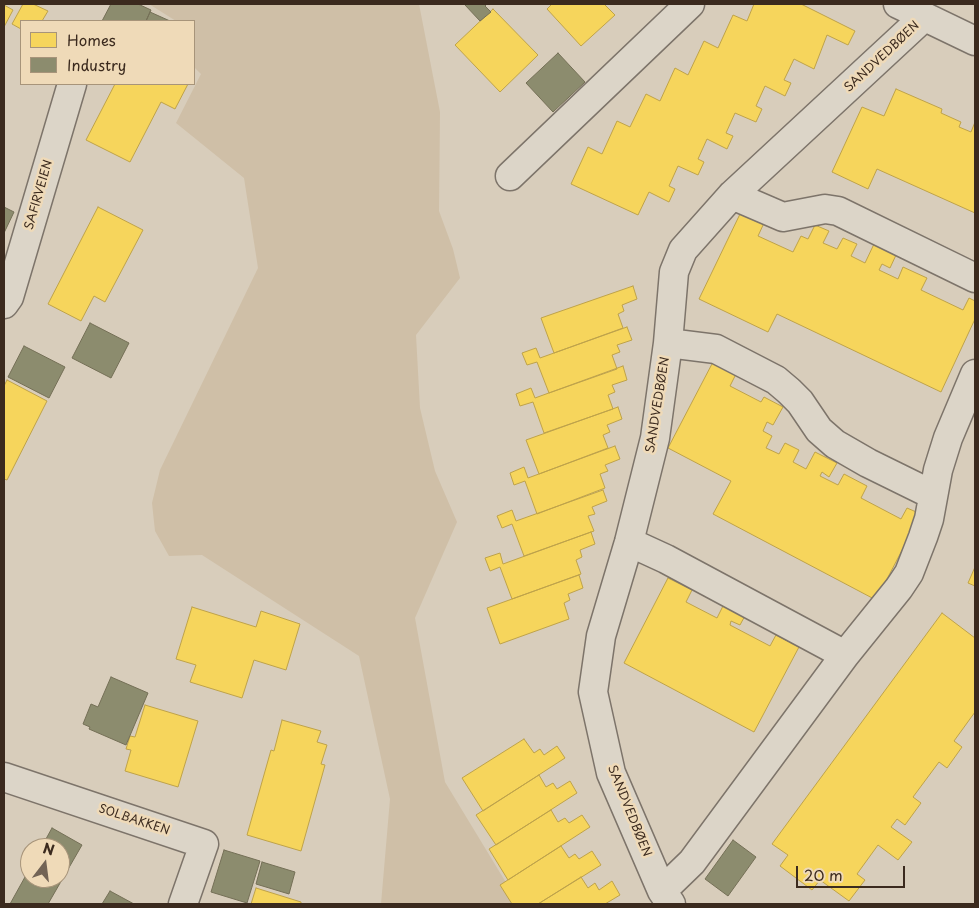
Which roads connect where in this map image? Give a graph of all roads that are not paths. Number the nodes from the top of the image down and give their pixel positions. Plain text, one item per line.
1 (690, 4) edge
2 (898, 4) edge
3 (924, 17) junction
4 (975, 41) edge
5 (72, 85) edge
6 (510, 176) dead end
7 (732, 195) junction
8 (975, 278) edge
9 (4, 304) edge
10 (668, 343) junction
11 (975, 374) edge
12 (933, 495) junction
13 (629, 542) junction
14 (845, 655) junction
15 (4, 777) edge
16 (667, 898) edge
17 (183, 904) edge

1 - 6 street
2 - 3 street, SANDVEDBØEN
3 - 4 street, SANDVEDBØEN
3 - 7 street, SANDVEDBØEN
5 - 9 street, SAFIRVEIEN
7 - 8 street
7 - 10 street, SANDVEDBØEN
10 - 12 street
10 - 13 street, SANDVEDBØEN
11 - 12 street
12 - 14 street
13 - 14 street
13 - 16 street, SANDVEDBØEN
14 - 16 street
15 - 17 street, SOLBAKKEN

